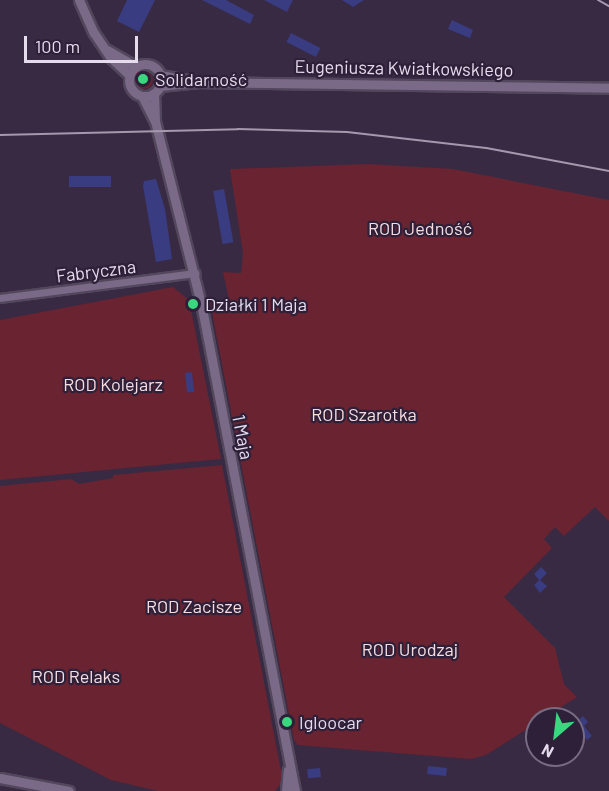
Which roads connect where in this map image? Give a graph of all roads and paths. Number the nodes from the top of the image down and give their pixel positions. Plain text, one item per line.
1 (79, 0) edge
2 (105, 49) junction
3 (135, 66) junction
4 (129, 75) junction
5 (160, 75) junction
6 (199, 82) junction
7 (609, 88) edge
8 (157, 89) junction
9 (142, 96) junction
10 (155, 120) junction
11 (195, 273) junction
12 (0, 298) edge
13 (289, 762) junction
14 (0, 778) edge
15 (69, 791) edge
16 (286, 791) edge
17 (295, 791) edge

1 - 2 street
2 - 3 street
2 - 4 street
3 - 4 street
3 - 5 street
4 - 9 street
5 - 6 street, Eugeniusza Kwiatkowskiego
5 - 8 street
6 - 7 street, Eugeniusza Kwiatkowskiego
6 - 8 street, Eugeniusza Kwiatkowskiego
8 - 9 street
8 - 10 street, 1 Maja
9 - 10 street, 1 Maja
10 - 11 street, 1 Maja
11 - 12 street, Fabryczna
11 - 13 street, 1 Maja
13 - 16 street, 1 Maja
13 - 17 street, 1 Maja
14 - 15 street

